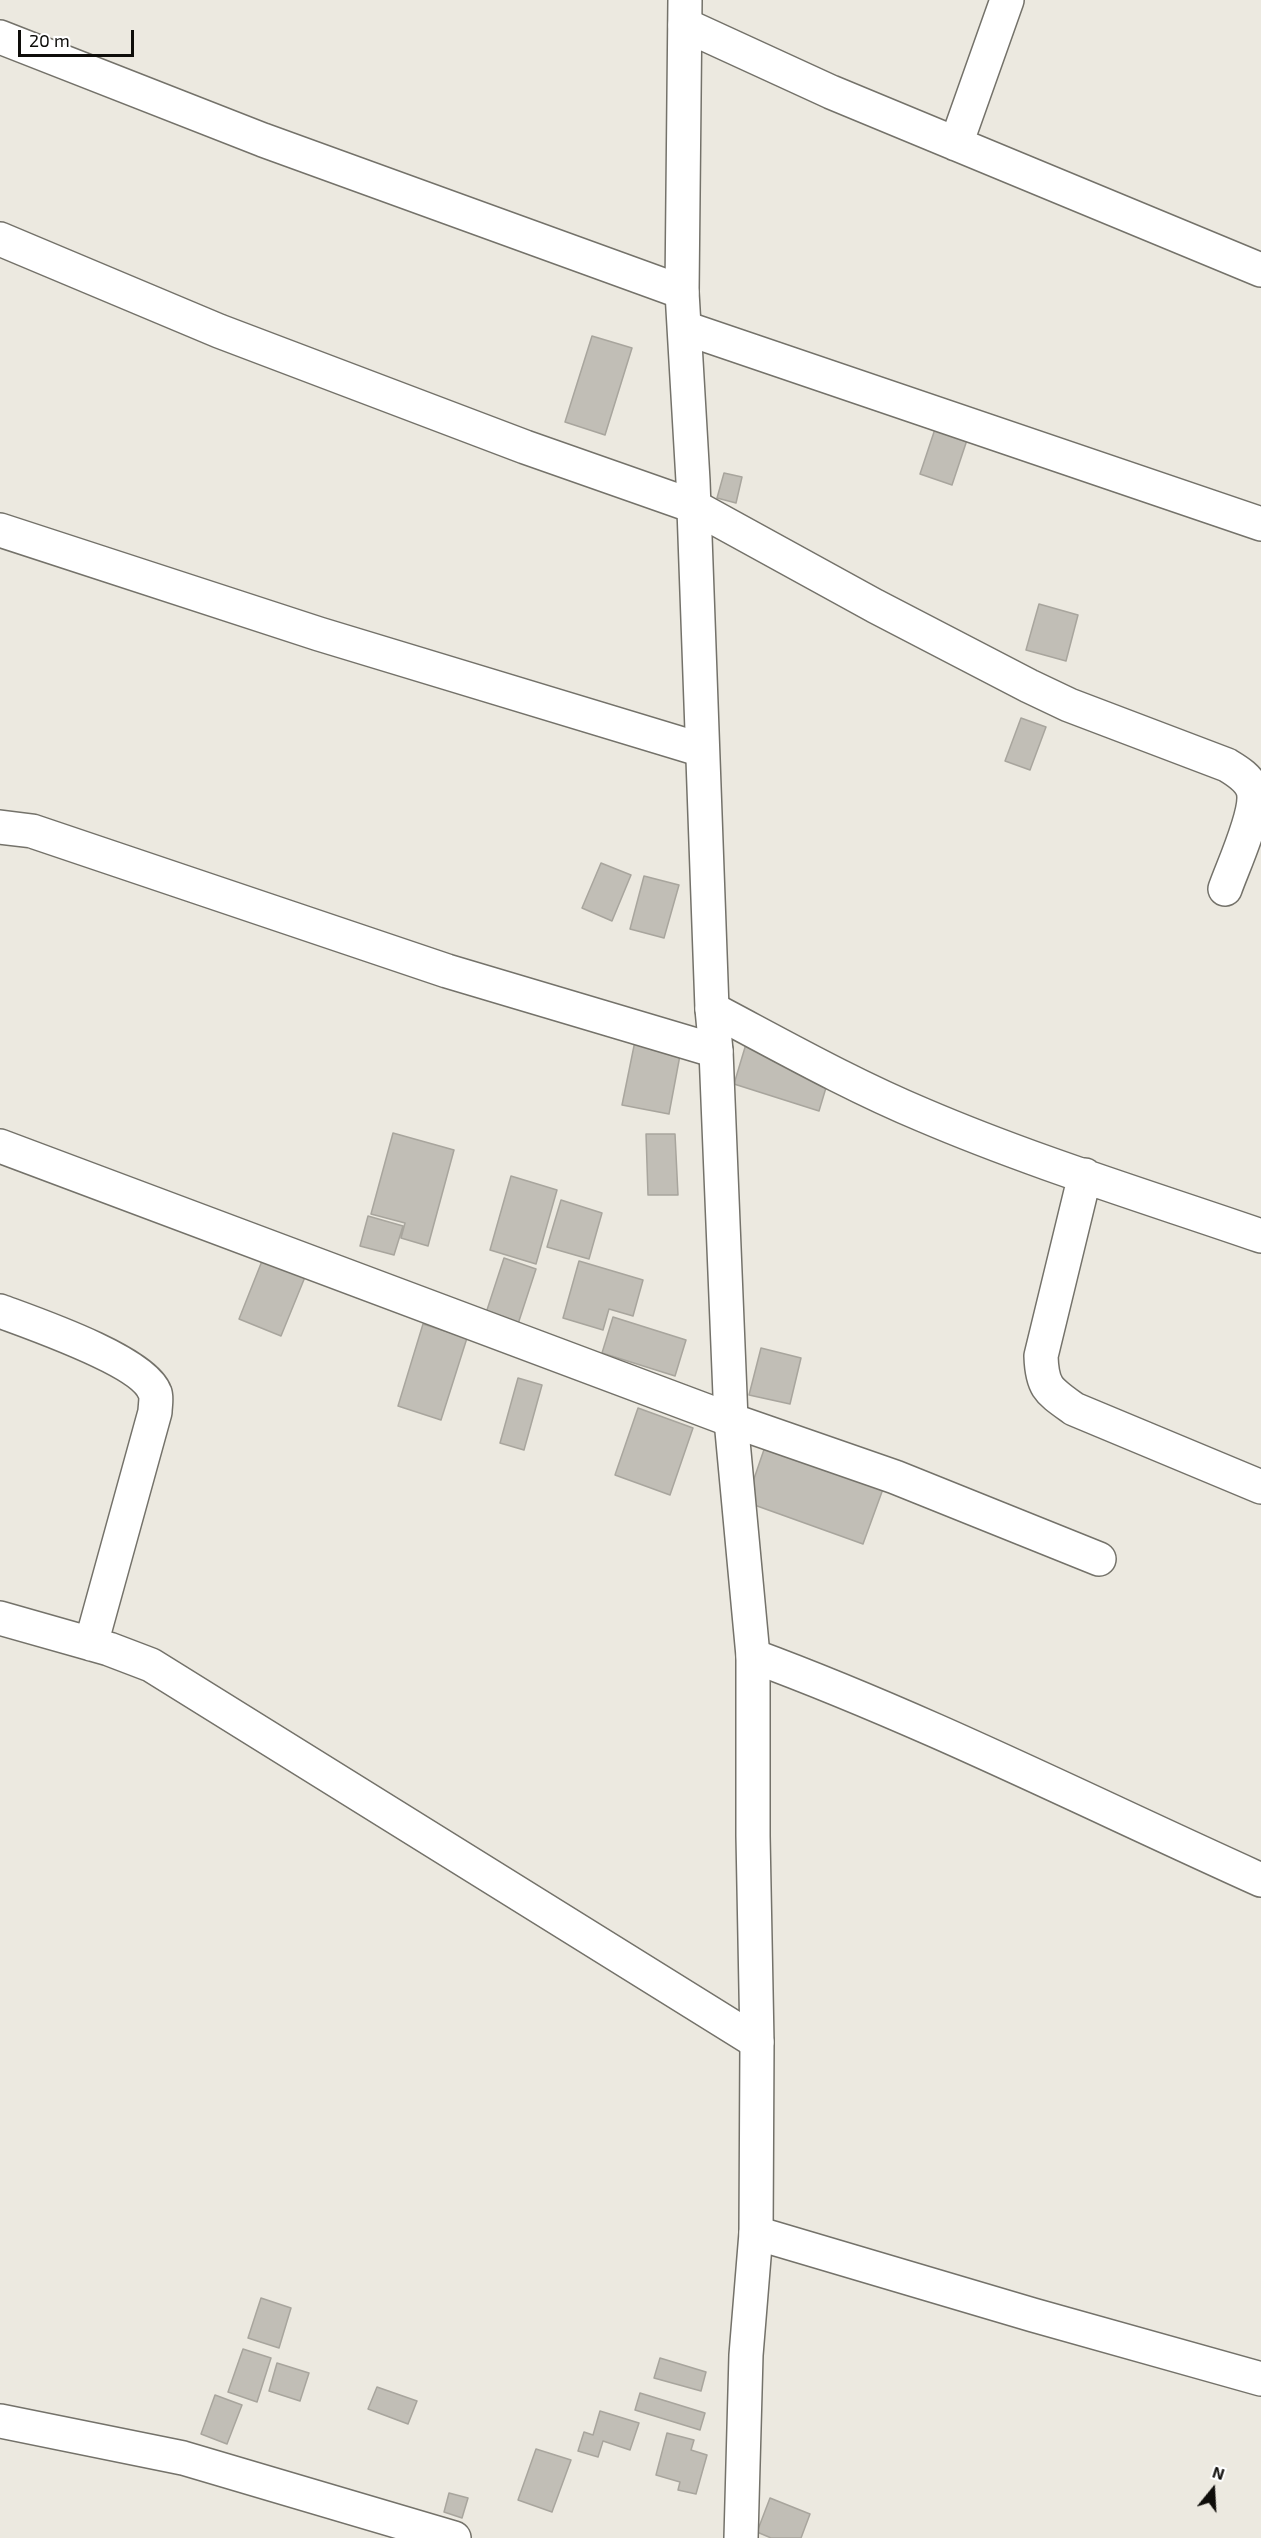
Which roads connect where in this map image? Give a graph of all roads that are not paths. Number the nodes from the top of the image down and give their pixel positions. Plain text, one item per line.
1 (1007, 0) edge
2 (685, 12) edge
3 (0, 37) edge
4 (956, 144) junction
5 (0, 239) edge
6 (1261, 270) edge
7 (682, 292) junction
8 (685, 328) junction
9 (693, 506) junction
10 (1261, 524) edge
11 (0, 530) edge
12 (702, 750) junction
13 (0, 827) edge
14 (1225, 889) dead end
15 (712, 1009) junction
16 (716, 1051) junction
17 (0, 1146) edge
18 (1085, 1175) junction
19 (1261, 1236) edge
20 (0, 1311) edge
21 (731, 1420) junction
22 (1261, 1487) edge
23 (1099, 1560) dead end
24 (0, 1618) edge
25 (91, 1644) junction
26 (753, 1656) junction
27 (1261, 1880) edge
28 (757, 2042) junction
29 (756, 2233) junction
30 (1261, 2379) edge
31 (0, 2421) edge
32 (454, 2538) edge
33 (741, 2538) edge

1 - 4 street
2 - 4 street
2 - 7 street
3 - 7 street
4 - 6 street
5 - 9 street
7 - 8 street
8 - 9 street
8 - 10 street
9 - 12 street
9 - 14 street
11 - 12 street
12 - 15 street
13 - 16 street
15 - 16 street
15 - 18 street
16 - 21 street
17 - 21 street
18 - 19 street
18 - 22 street
20 - 25 street
21 - 23 street
21 - 26 street
24 - 25 street
25 - 28 street
26 - 27 street
26 - 28 street
28 - 29 street
29 - 30 street
29 - 33 street
31 - 32 street

